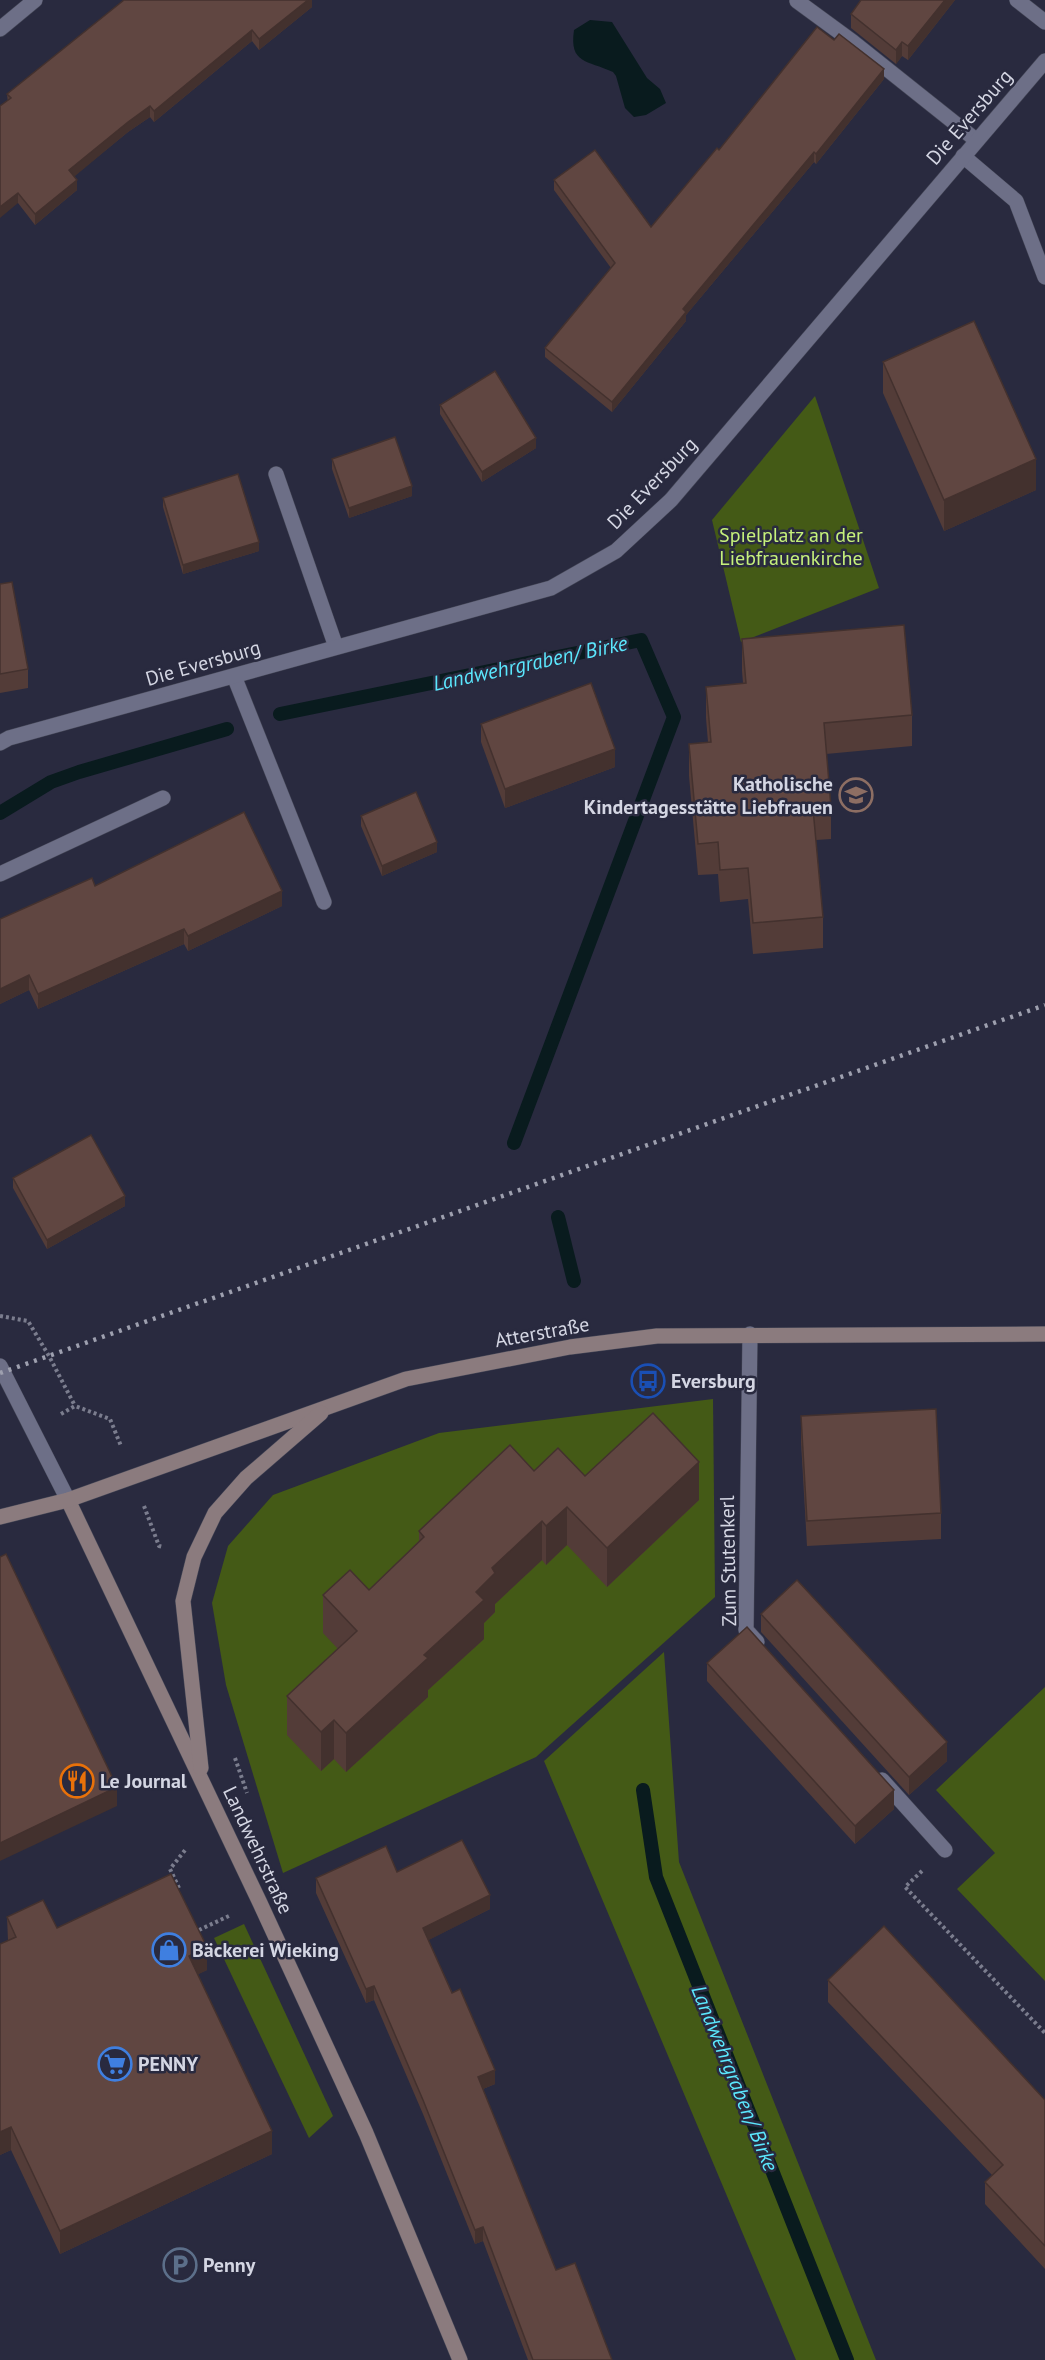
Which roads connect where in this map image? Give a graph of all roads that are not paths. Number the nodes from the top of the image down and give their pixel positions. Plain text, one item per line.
1 (35, 0) edge
2 (1017, 0) edge
3 (797, 1) edge
4 (1045, 22) edge
5 (0, 29) edge
6 (1045, 61) edge
7 (976, 140) junction
8 (963, 156) junction
9 (1045, 278) edge
10 (276, 474) dead end
11 (336, 647) junction
12 (234, 676) junction
13 (0, 743) edge
14 (163, 798) dead end
15 (0, 874) edge
16 (324, 902) dead end
17 (750, 1334) junction
18 (1045, 1334) edge
19 (0, 1366) edge
20 (329, 1406) junction
21 (68, 1500) junction
22 (0, 1517) edge
23 (770, 1657) edge
24 (873, 1771) edge
25 (202, 1780) junction
26 (945, 1850) road end
27 (460, 2360) edge

1 - 5 street
2 - 4 street
3 - 7 street
6 - 7 street, Die Eversburg
7 - 8 street, Die Eversburg
8 - 9 street
8 - 11 street, Die Eversburg
10 - 11 street
11 - 12 street, Die Eversburg
12 - 13 street, Die Eversburg
12 - 16 street
14 - 15 street
17 - 18 street, Atterstraße
17 - 20 street, Atterstraße
17 - 23 street, Zum Stutenkerl
19 - 21 street, Landwehrstraße
20 - 21 street, Atterstraße
20 - 25 street
21 - 22 street, Atterstraße
21 - 25 street, Landwehrstraße
24 - 26 street
25 - 27 street, Landwehrstraße

